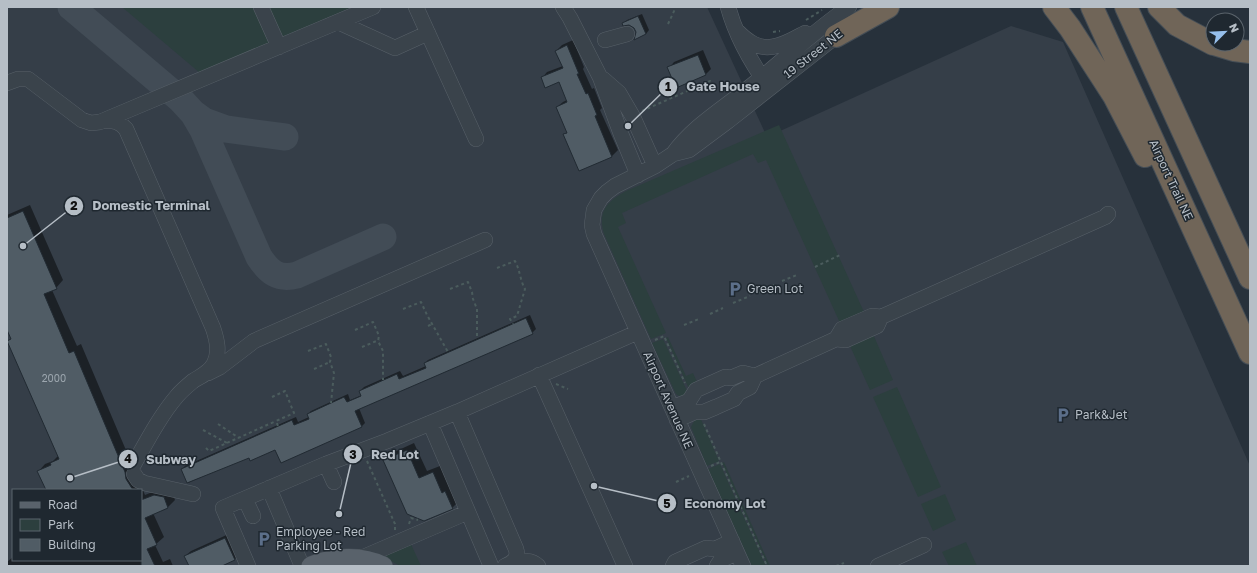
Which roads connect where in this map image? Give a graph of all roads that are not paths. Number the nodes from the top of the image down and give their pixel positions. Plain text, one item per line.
1 (261, 7) edge
2 (373, 7) edge
3 (416, 7) edge
4 (562, 7) edge
5 (728, 7) edge
6 (849, 7) edge
7 (874, 7) edge
8 (888, 7) edge
9 (1054, 7) edge
10 (1092, 7) edge
11 (1126, 7) edge
12 (1159, 7) edge
13 (1176, 16) edge
14 (338, 22) junction
15 (832, 28) junction
16 (736, 30) junction
17 (428, 33) junction
18 (627, 34) dead end
19 (1205, 38) edge
20 (605, 40) dead end
21 (279, 47) junction
22 (600, 77) junction
23 (7, 83) edge
24 (766, 83) junction
25 (138, 106) junction
26 (104, 121) junction
27 (130, 139) junction
28 (476, 140) dead end
29 (655, 166) junction
30 (638, 175) junction
31 (1108, 214) dead end
32 (594, 234) joint
33 (485, 240) dead end
34 (1250, 278) edge
35 (1222, 291) junction
36 (213, 328) junction
37 (644, 337) junction
38 (254, 341) junction
39 (1250, 353) edge
40 (204, 375) junction
41 (755, 376) junction
42 (536, 377) junction
43 (457, 412) junction
44 (696, 412) junction
45 (675, 414) junction
46 (430, 423) junction
47 (326, 464) junction
48 (334, 482) dead end
49 (269, 488) junction
50 (193, 494) dead end
51 (245, 498) junction
52 (468, 512) junction
53 (253, 516) dead end
54 (924, 545) dead end
55 (737, 554) edge
56 (717, 558) edge
57 (359, 559) junction
58 (514, 565) edge
59 (248, 566) edge
60 (302, 566) edge
61 (311, 566) edge
62 (384, 566) edge
63 (491, 566) edge
64 (538, 566) edge
65 (624, 566) edge
66 (673, 566) edge
67 (686, 566) edge
68 (707, 566) edge
69 (878, 566) edge

1 - 21 street
2 - 14 street
3 - 17 street
4 - 22 street
5 - 16 street
6 - 15 street, 19 Street NE
7 - 15 street, 19 Street NE
8 - 15 highway
9 - 35 highway
10 - 35 highway, Airport Trail NE
11 - 34 highway
12 - 13 highway
13 - 19 highway
14 - 17 street
14 - 21 street
15 - 16 street
15 - 24 street, 19 Street NE
16 - 24 street
17 - 28 street
18 - 20 street
21 - 25 street
22 - 29 street
22 - 30 street
23 - 26 street
24 - 29 street, 19 Street NE
25 - 26 street
25 - 27 street
26 - 27 street
27 - 36 street
29 - 30 street, 19 Street NE
30 - 32 street, 19 Street NE
31 - 41 street
32 - 37 street, Airport Avenue NE
33 - 38 street
35 - 39 highway, Airport Trail NE
36 - 38 street
36 - 40 street
37 - 42 street
37 - 45 street, Airport Avenue NE
38 - 40 street
40 - 50 street
41 - 44 street
41 - 44 street
42 - 43 street
42 - 65 street
43 - 46 street
43 - 58 street
44 - 45 street
45 - 55 street, Airport Avenue NE
46 - 47 street
46 - 52 street
47 - 48 street
47 - 49 street
49 - 51 street
49 - 60 street
51 - 53 street
51 - 59 street
52 - 57 street
52 - 63 street
54 - 69 street
55 - 56 street
56 - 66 street
56 - 67 street
56 - 68 street
57 - 61 main road
57 - 62 main road
58 - 64 street

